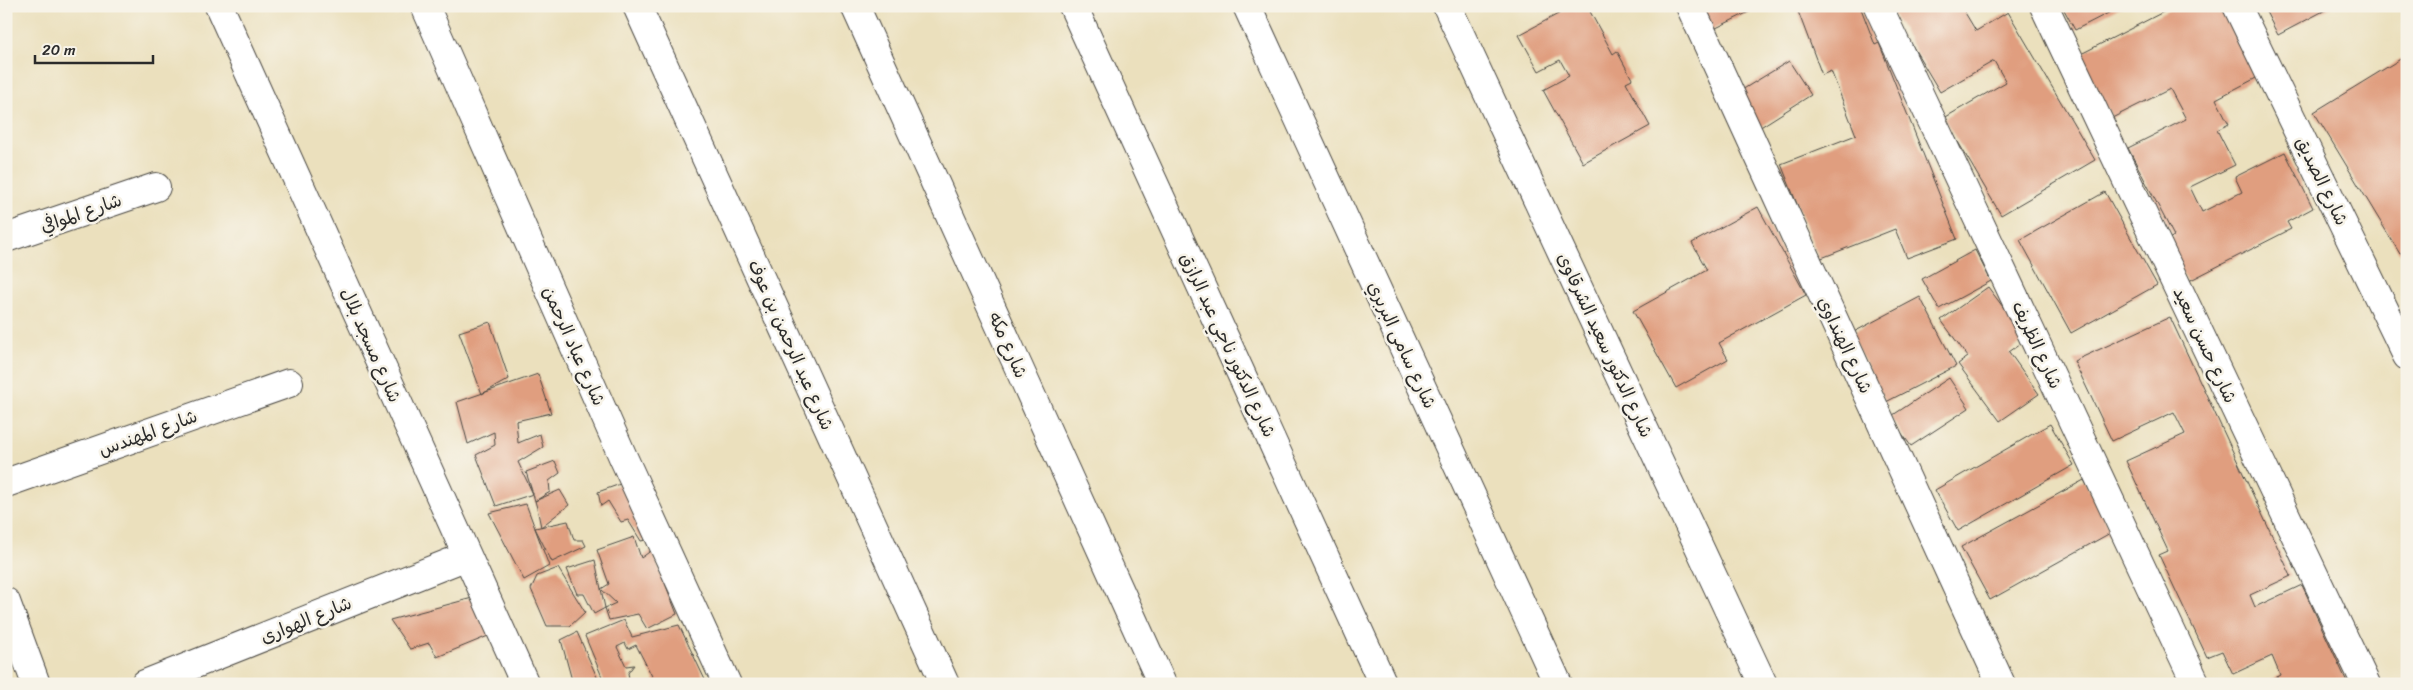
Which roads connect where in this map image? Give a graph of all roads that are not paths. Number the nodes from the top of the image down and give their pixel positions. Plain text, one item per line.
1 (219, 6) edge
2 (425, 6) edge
3 (637, 6) edge
4 (855, 6) edge
5 (1073, 6) edge
6 (1246, 6) edge
7 (1447, 6) edge
8 (1690, 6) edge
9 (1878, 6) edge
10 (2044, 6) edge
11 (2237, 6) edge
12 (156, 187) dead end
13 (6, 238) edge
14 (2407, 356) edge
15 (289, 382) dead end
16 (6, 483) edge
17 (467, 556) junction
18 (6, 602) edge
19 (36, 684) edge
20 (145, 684) edge
21 (524, 684) edge
22 (727, 684) edge
23 (945, 684) edge
24 (1162, 684) edge
25 (1383, 684) edge
26 (1558, 684) edge
27 (1763, 684) edge
28 (2001, 684) edge
29 (2196, 684) edge
30 (2366, 684) edge

1 - 17 street, شارع مسجد بلال
2 - 22 street, شارع عباد الرحمن
3 - 23 street, شارع عبد الرحمن بن عوف
4 - 24 street, شارع مكه
5 - 25 street, شارع الدكتور ناجي عبد الرازق
6 - 26 street, شارع سامى البربري
7 - 27 street, شارع الدكتور سعيد الشرقاوى
8 - 28 street, شارع الهنداوي
9 - 29 street, شارع الظريف
10 - 30 street, شارع حسن سعيد
11 - 14 street, شارع الصديق
12 - 13 street, شارع الموافي
15 - 16 street, شارع المهندس
17 - 20 street, شارع الهوارى
17 - 21 street, شارع مسجد بلال
18 - 19 street

